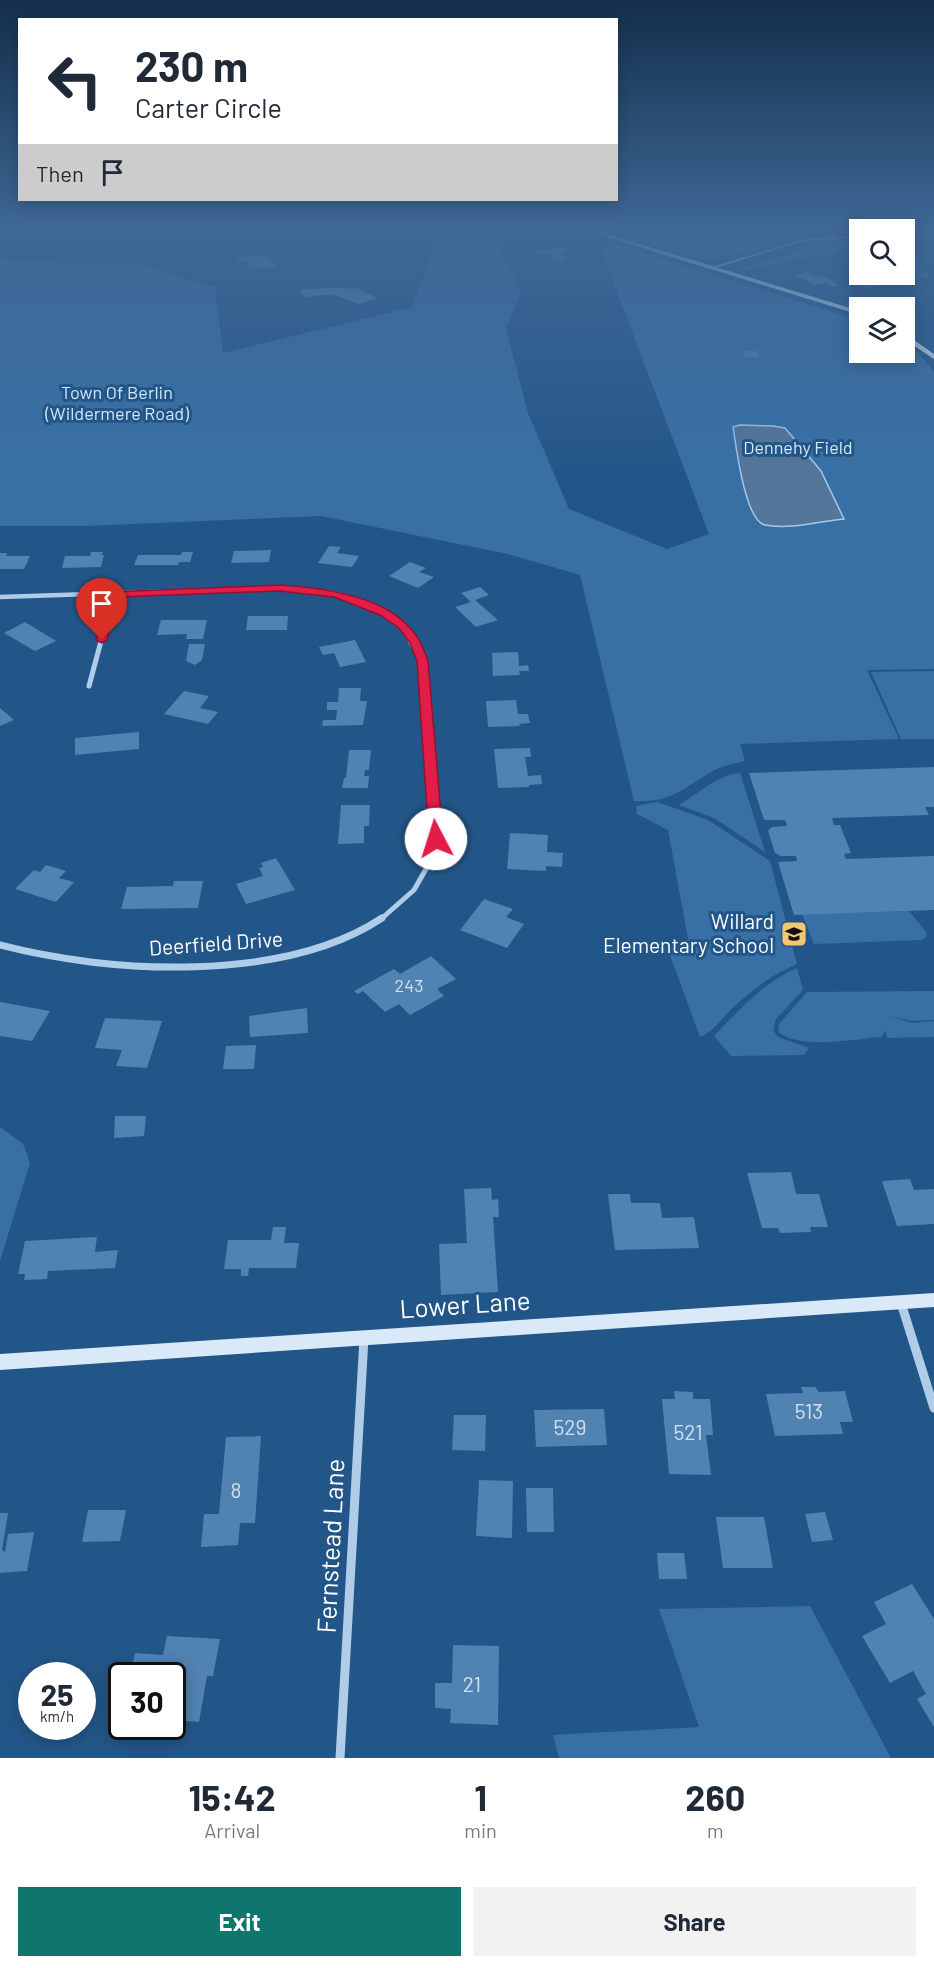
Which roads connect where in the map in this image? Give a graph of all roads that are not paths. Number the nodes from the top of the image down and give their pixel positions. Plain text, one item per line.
1 (915, 343) edge
2 (934, 357) edge
3 (114, 594) junction
4 (0, 597) edge
5 (89, 686) dead end
6 (0, 945) edge
7 (934, 1300) edge
8 (901, 1302) junction
9 (364, 1337) junction
10 (0, 1362) edge
11 (934, 1408) edge
12 (340, 1758) edge

1 - 2 main road
3 - 4 street, Deerfield Drive
3 - 5 street
3 - 6 street, Deerfield Drive
7 - 8 main road, Lower Lane
8 - 9 main road, Lower Lane
8 - 11 street
9 - 10 main road, Lower Lane
9 - 12 street, Fernstead Lane

